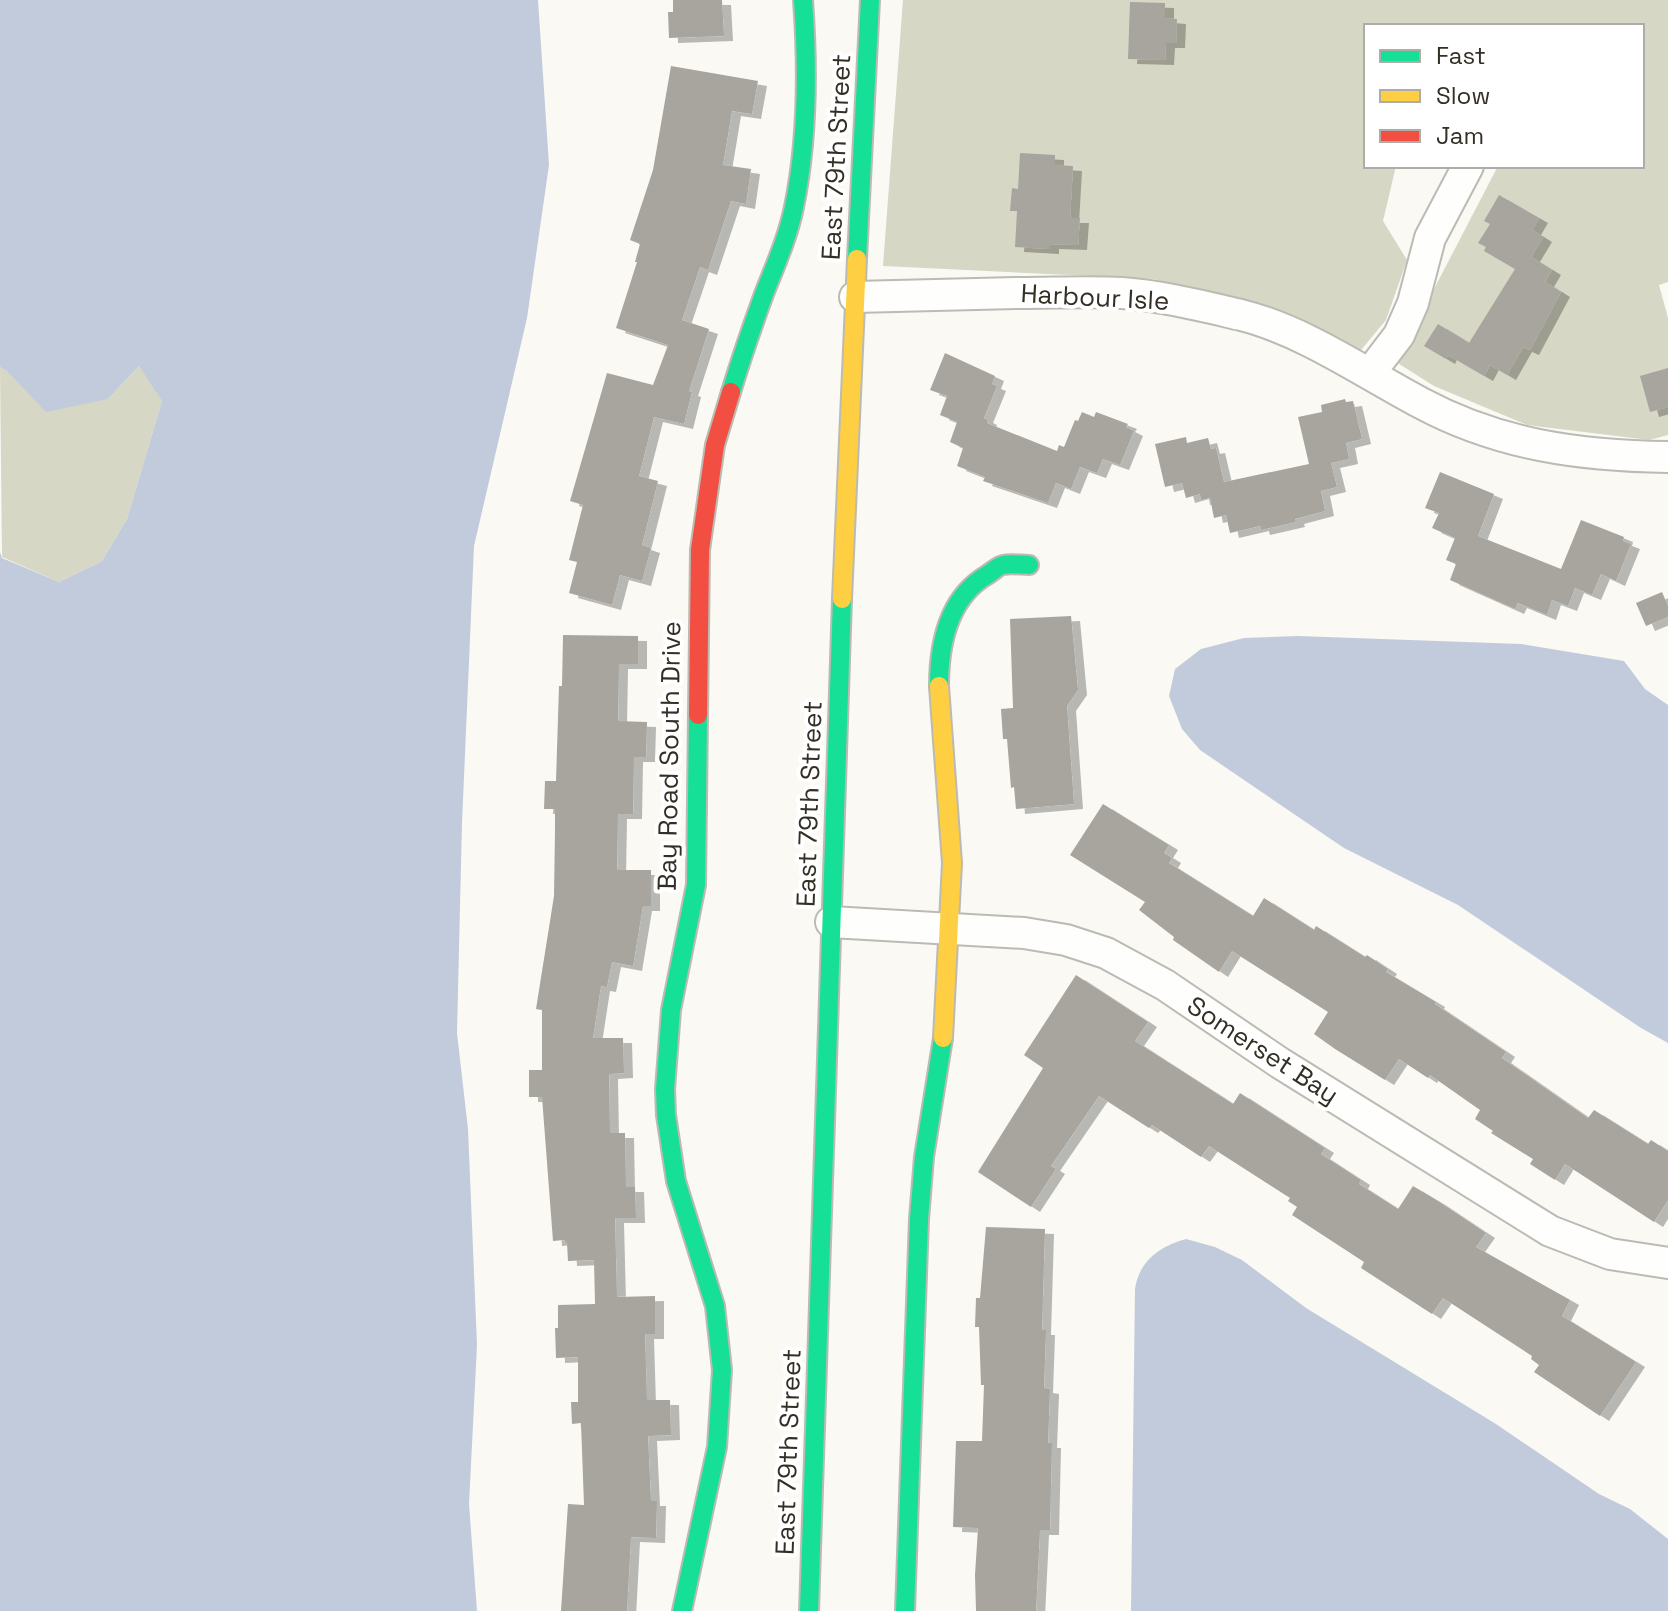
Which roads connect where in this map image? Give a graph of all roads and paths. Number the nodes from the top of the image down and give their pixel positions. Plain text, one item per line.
1 (803, 0) edge
2 (870, 0) edge
3 (1467, 168) edge
4 (855, 297) junction
5 (1370, 373) junction
6 (1668, 457) edge
7 (1029, 565) dead end
8 (831, 922) junction
9 (948, 929) junction
10 (1668, 1263) edge
11 (682, 1611) edge
12 (809, 1611) edge
13 (905, 1611) edge

1 - 11 street, Bay Road South Drive
2 - 4 street, East 79th Street
3 - 5 street
4 - 5 street, Harbour Isle
4 - 8 street, East 79th Street
5 - 6 street, Harbour Isle
7 - 9 street
8 - 9 street, Somerset Bay
8 - 12 street, East 79th Street
9 - 10 street, Somerset Bay
9 - 13 street

